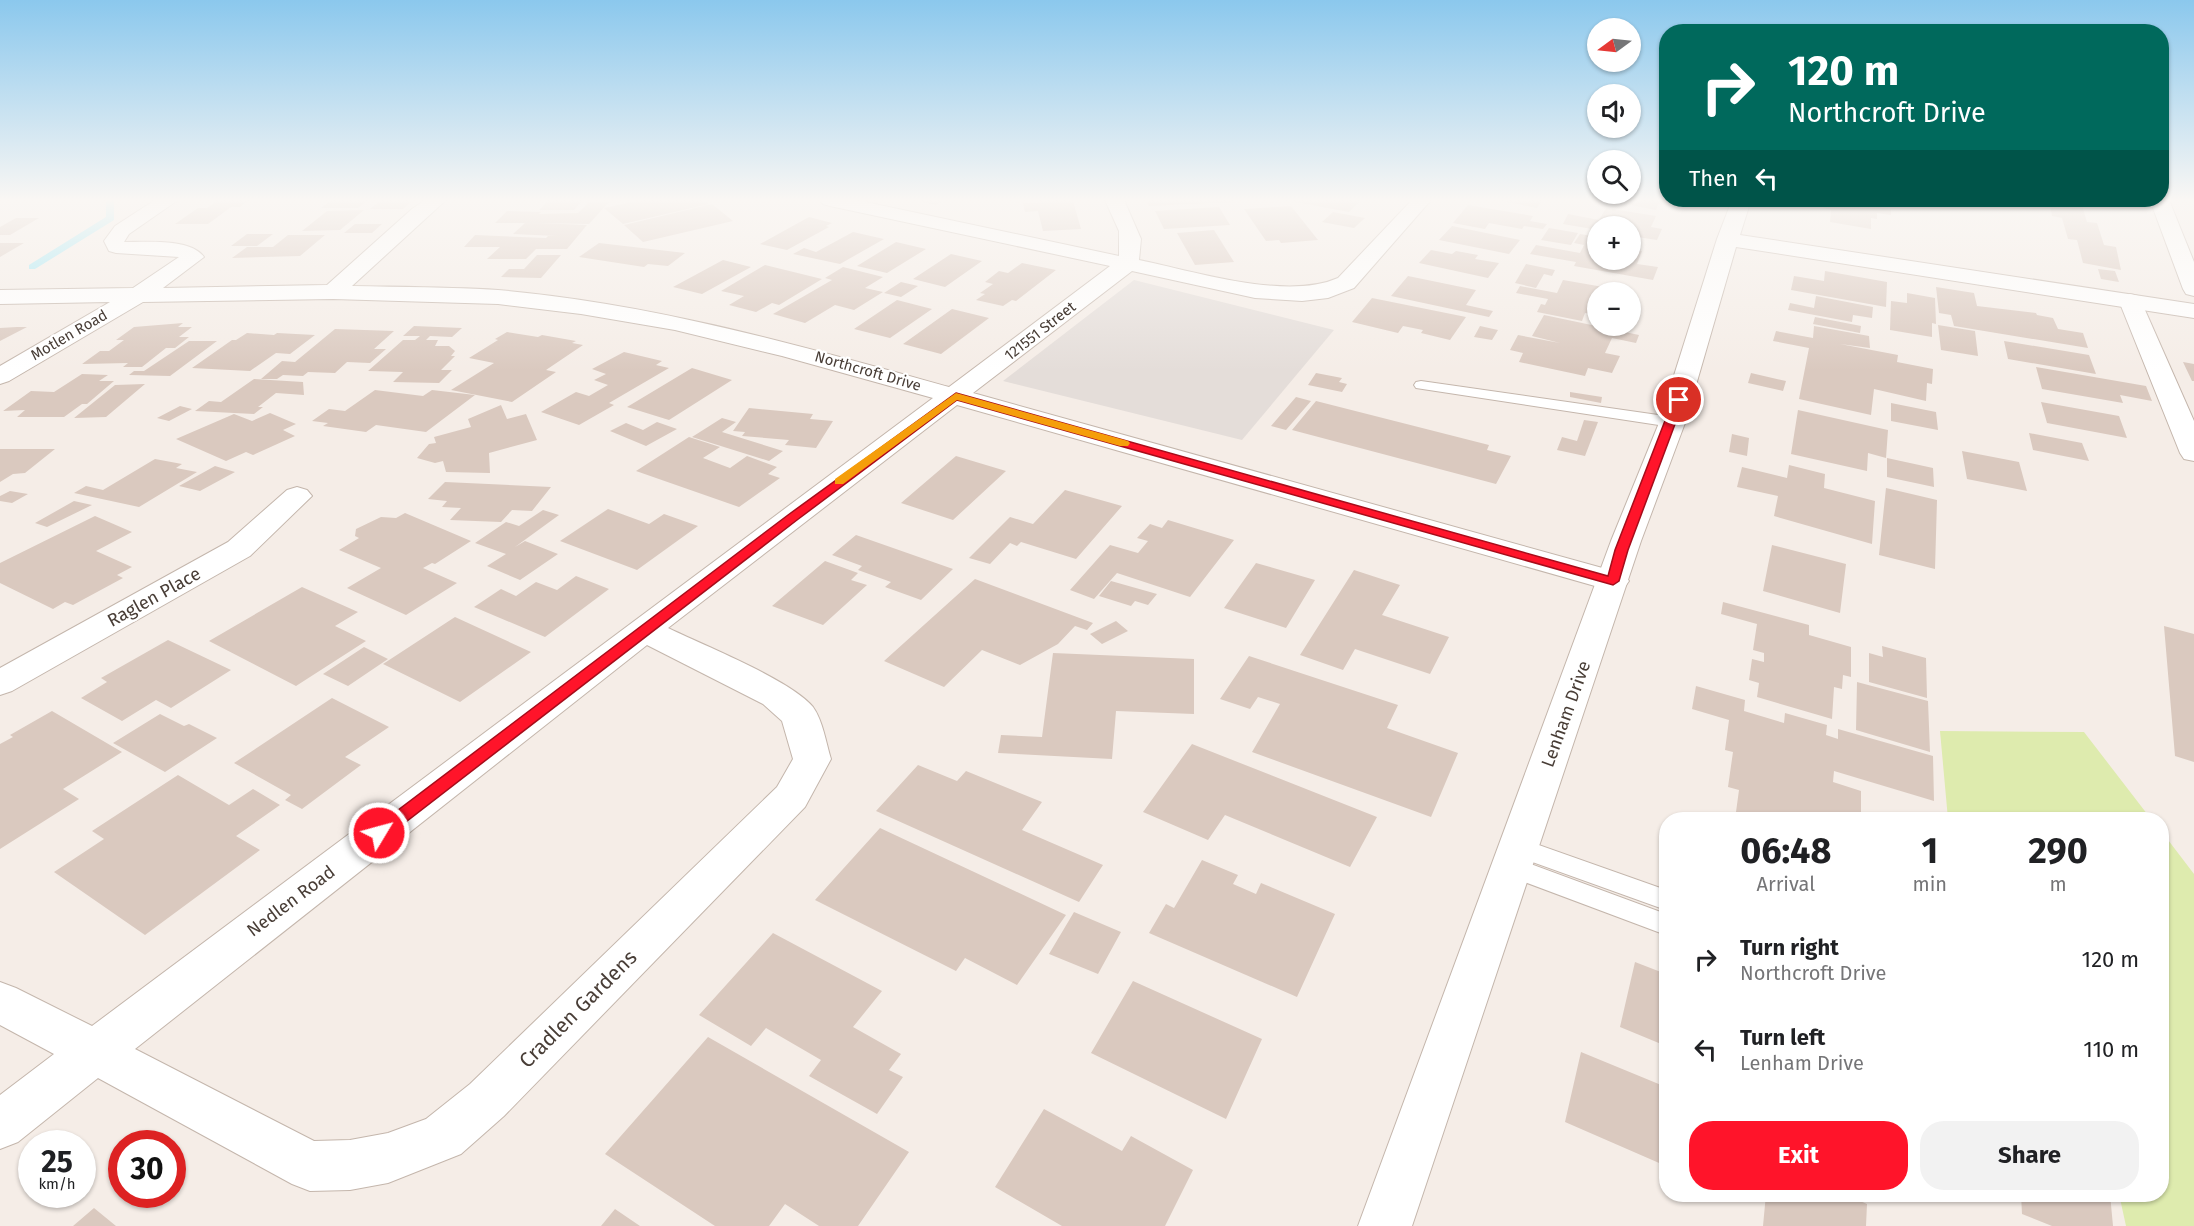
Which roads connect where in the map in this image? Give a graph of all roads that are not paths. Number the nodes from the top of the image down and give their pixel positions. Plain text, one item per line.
1 (193, 257) edge
2 (371, 257) edge
3 (1091, 257) edge
4 (1129, 257) edge
5 (1370, 257) edge
6 (1722, 257) edge
7 (1845, 257) edge
8 (2181, 257) edge
9 (1126, 265) junction
10 (2194, 289) edge
11 (333, 292) junction
12 (138, 295) junction
13 (0, 297) edge
14 (2130, 301) junction
15 (2194, 311) edge
16 (0, 376) edge
17 (1421, 384) dead end
18 (956, 396) junction
19 (1672, 422) junction
20 (2194, 453) edge
21 (297, 496) dead end
22 (1613, 581) junction
23 (644, 630) junction
24 (0, 683) edge
25 (1515, 857) junction
26 (1659, 898) edge
27 (1659, 922) edge
28 (0, 1002) edge
29 (95, 1052) junction
30 (0, 1125) edge
31 (1386, 1225) edge

1 - 12 street
2 - 11 street
3 - 9 street
4 - 9 street
5 - 9 street
6 - 19 street, Lenham Drive
7 - 14 street
8 - 10 street
9 - 18 street, 121551 Street
11 - 12 street, Northcroft Drive
11 - 18 street, Northcroft Drive
12 - 13 street, Northcroft Drive
12 - 16 street, Motlen Road
14 - 15 street
14 - 20 street
17 - 19 lane
18 - 22 street, Northcroft Drive
18 - 23 street, Nedlen Road
19 - 22 street, Lenham Drive
21 - 24 street, Raglen Place
22 - 25 street, Lenham Drive
23 - 29 street, Nedlen Road
23 - 29 street, Cradlen Gardens
25 - 26 lane
25 - 27 lane
25 - 31 street, Lenham Drive
28 - 29 street, Cradlen Gardens
29 - 30 street, Nedlen Road

